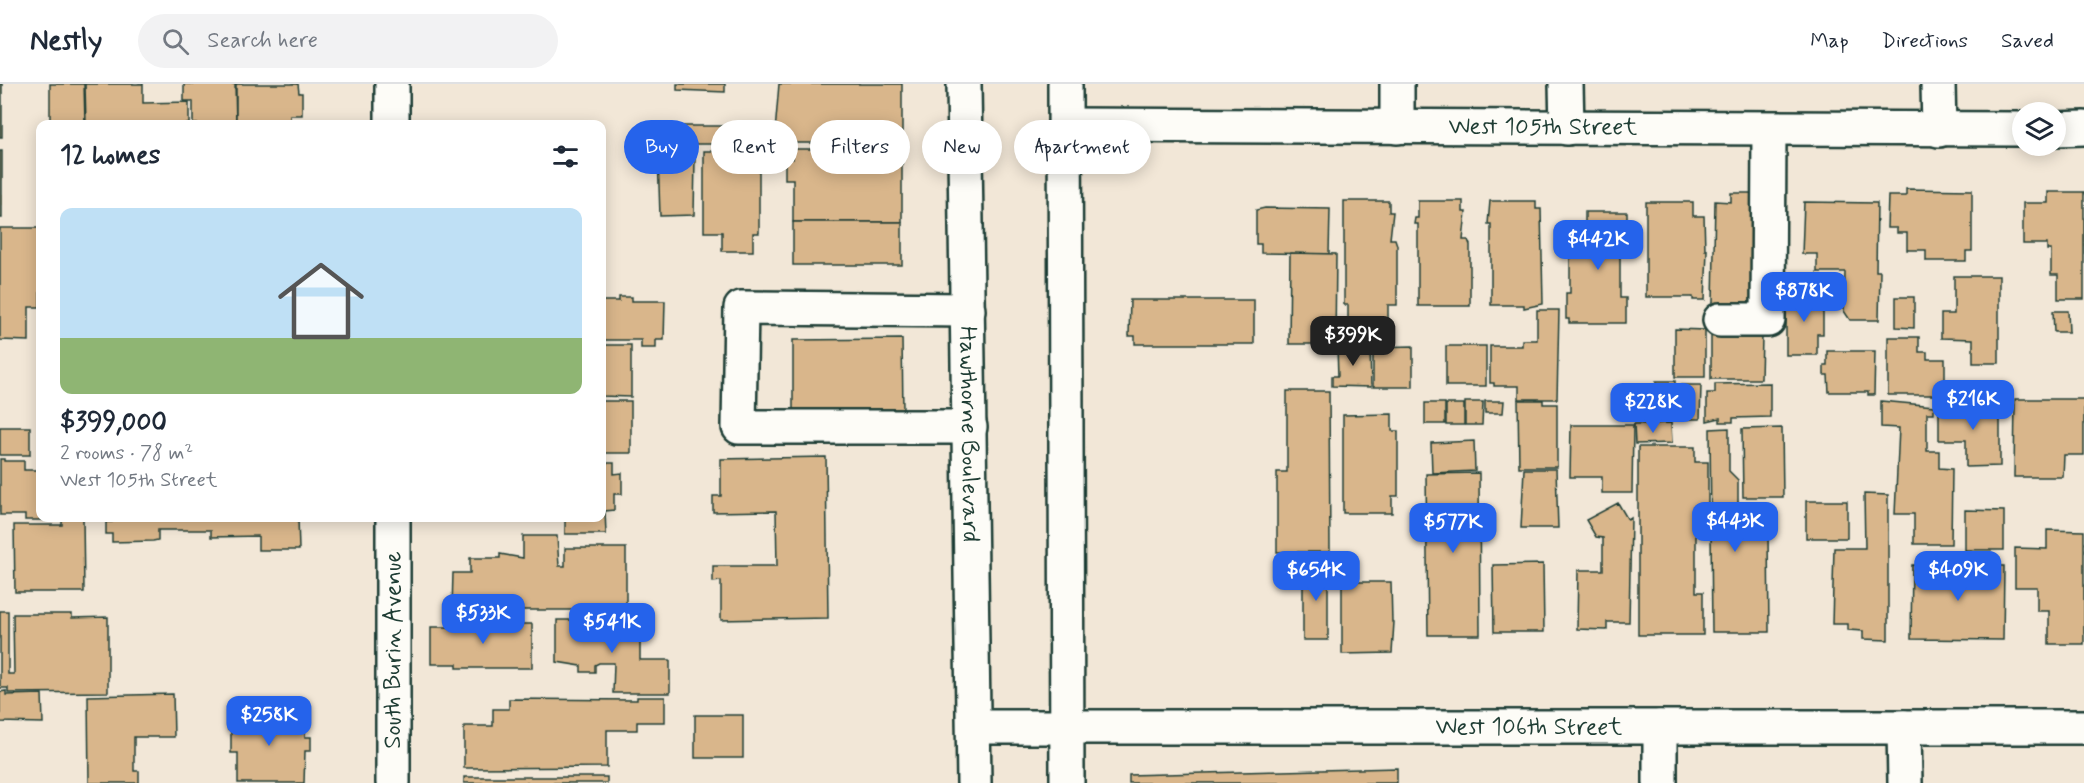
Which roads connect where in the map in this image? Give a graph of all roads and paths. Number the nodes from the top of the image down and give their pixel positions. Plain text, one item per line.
1 (392, 84) edge
2 (964, 84) edge
3 (1065, 84) edge
4 (1397, 84) edge
5 (1566, 84) edge
6 (1938, 84) edge
7 (392, 120) edge
8 (1065, 120) edge
9 (1151, 126) edge
10 (1396, 127) junction
11 (1567, 128) junction
12 (2084, 128) edge
13 (1769, 129) junction
14 (2012, 129) edge
15 (2066, 129) edge
16 (1939, 130) junction
17 (1065, 174) edge
18 (968, 310) junction
19 (1720, 320) dead end
20 (970, 427) junction
21 (393, 522) edge
22 (974, 727) junction
23 (1660, 727) junction
24 (1904, 727) junction
25 (2084, 727) edge
26 (1066, 728) junction
27 (393, 783) edge
28 (974, 783) edge
29 (1067, 783) edge
30 (1660, 783) edge
31 (1905, 783) edge

1 - 7 street
2 - 18 street, Hawthorne Boulevard
3 - 8 street
4 - 10 street
5 - 11 street
6 - 16 street
9 - 10 street, West 105th Street
10 - 11 street, West 105th Street
11 - 13 street, West 105th Street
12 - 15 street
13 - 16 street, West 105th Street
13 - 19 street
14 - 16 street, West 105th Street
17 - 26 street
18 - 20 street, Hawthorne Boulevard
18 - 20 street
20 - 22 street, Hawthorne Boulevard
21 - 27 street, South Burin Avenue
22 - 26 street, West 106th Street
22 - 28 street, Hawthorne Boulevard
23 - 24 street, West 106th Street
23 - 26 street, West 106th Street
23 - 30 street
24 - 25 street, West 106th Street
24 - 31 street
26 - 29 street

